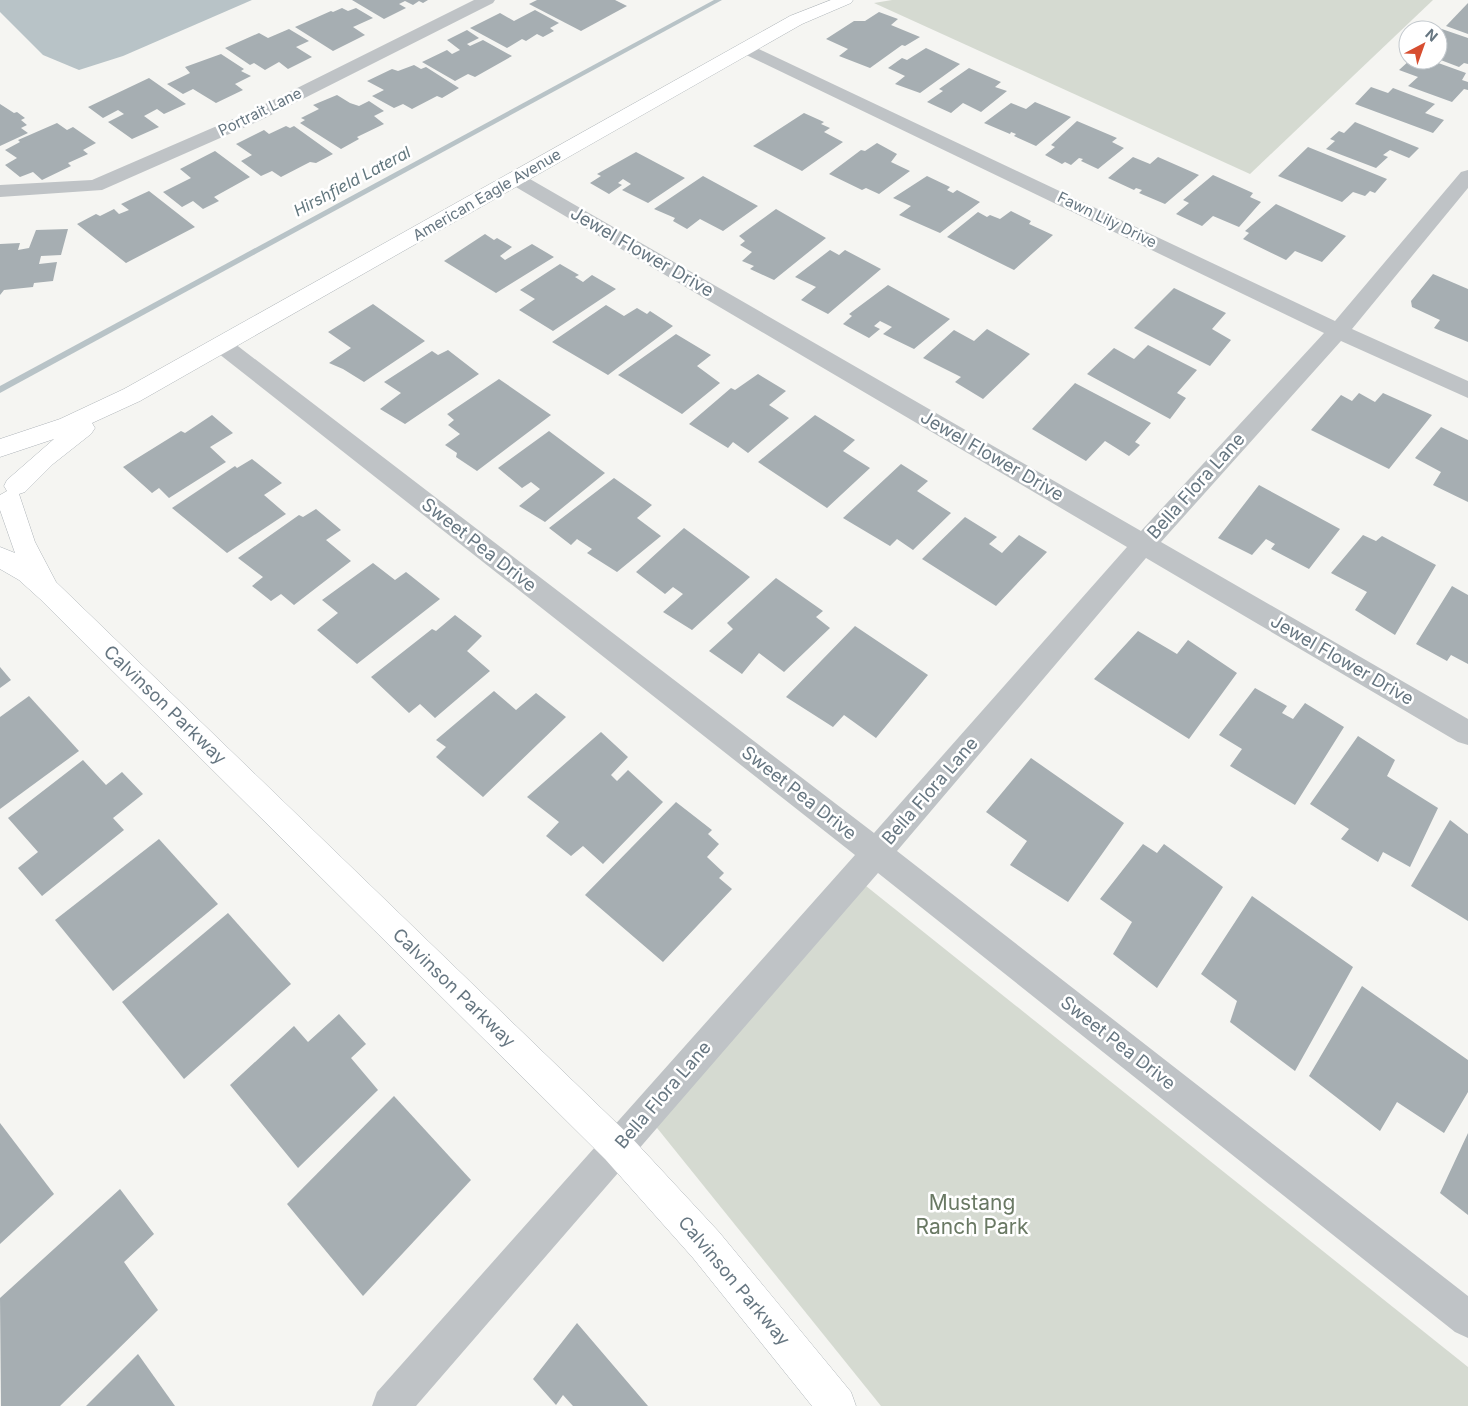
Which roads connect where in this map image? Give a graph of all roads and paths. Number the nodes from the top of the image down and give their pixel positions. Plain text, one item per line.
1 (487, 0) edge
2 (845, 0) edge
3 (746, 48) junction
4 (1468, 176) edge
5 (516, 179) junction
6 (0, 191) edge
7 (1338, 330) junction
8 (222, 345) junction
9 (1468, 390) edge
10 (132, 395) junction
11 (0, 448) edge
12 (0, 458) edge
13 (9, 499) edge
14 (1143, 545) junction
15 (0, 557) edge
16 (49, 592) junction
17 (1468, 733) edge
18 (876, 853) junction
19 (617, 1147) junction
20 (1468, 1319) edge
21 (391, 1406) edge
22 (837, 1406) edge

1 - 6 street, Portrait Lane
2 - 3 street, American Eagle Avenue
3 - 5 street, American Eagle Avenue
3 - 7 street, Fawn Lily Drive
4 - 7 street, Bella Flora Lane
5 - 8 street, American Eagle Avenue
5 - 14 street, Jewel Flower Drive
7 - 9 street, Fawn Lily Drive
7 - 14 street, Bella Flora Lane
8 - 10 street, American Eagle Avenue
8 - 18 street, Sweet Pea Drive
10 - 11 street, American Eagle Avenue
10 - 13 street, American Eagle Avenue
12 - 13 street, Calvinson Parkway
13 - 16 street, Calvinson Parkway
14 - 17 street, Jewel Flower Drive
14 - 18 street, Bella Flora Lane
15 - 16 street, Calvinson Parkway
16 - 19 street, Calvinson Parkway
18 - 19 street, Bella Flora Lane
18 - 20 street, Sweet Pea Drive
19 - 21 street, Bella Flora Lane
19 - 22 street, Calvinson Parkway

